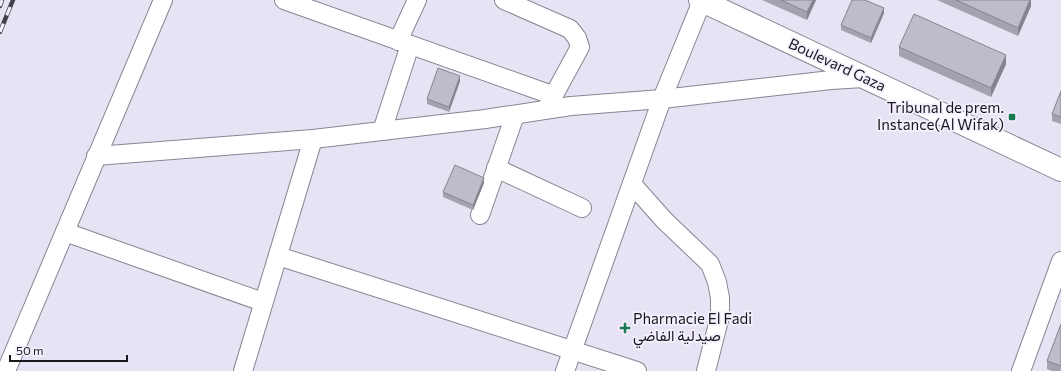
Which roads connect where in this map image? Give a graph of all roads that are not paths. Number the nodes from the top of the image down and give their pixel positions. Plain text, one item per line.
1 (162, 0) edge
2 (284, 0) edge
3 (417, 0) edge
4 (504, 0) edge
5 (701, 1) edge
6 (404, 43) junction
7 (864, 78) junction
8 (662, 99) junction
9 (549, 103) junction
10 (514, 115) junction
11 (382, 131) junction
12 (313, 139) junction
13 (96, 156) junction
14 (496, 168) junction
15 (1061, 170) edge
16 (632, 184) junction
17 (582, 208) dead end
18 (480, 215) dead end
19 (65, 232) junction
20 (278, 256) junction
21 (1061, 261) edge
22 (263, 302) junction
23 (573, 350) junction
24 (246, 370) edge
25 (6, 371) edge
26 (565, 371) edge
27 (637, 371) edge
28 (706, 371) edge
29 (1021, 371) edge

1 - 13 street
2 - 6 street
3 - 6 street
4 - 9 street
5 - 7 main road, Boulevard Gaza
5 - 8 street
6 - 9 street
6 - 11 street
7 - 8 street
7 - 15 main road, Boulevard Gaza
8 - 9 street
8 - 16 street
9 - 10 street
10 - 11 street
10 - 14 street
11 - 12 street
12 - 13 street
12 - 20 street
13 - 19 street
14 - 17 street
14 - 18 street
16 - 23 street
16 - 28 street
19 - 22 street
19 - 25 street
20 - 22 street
20 - 23 street
21 - 29 street
22 - 24 street
23 - 26 street
23 - 27 street

